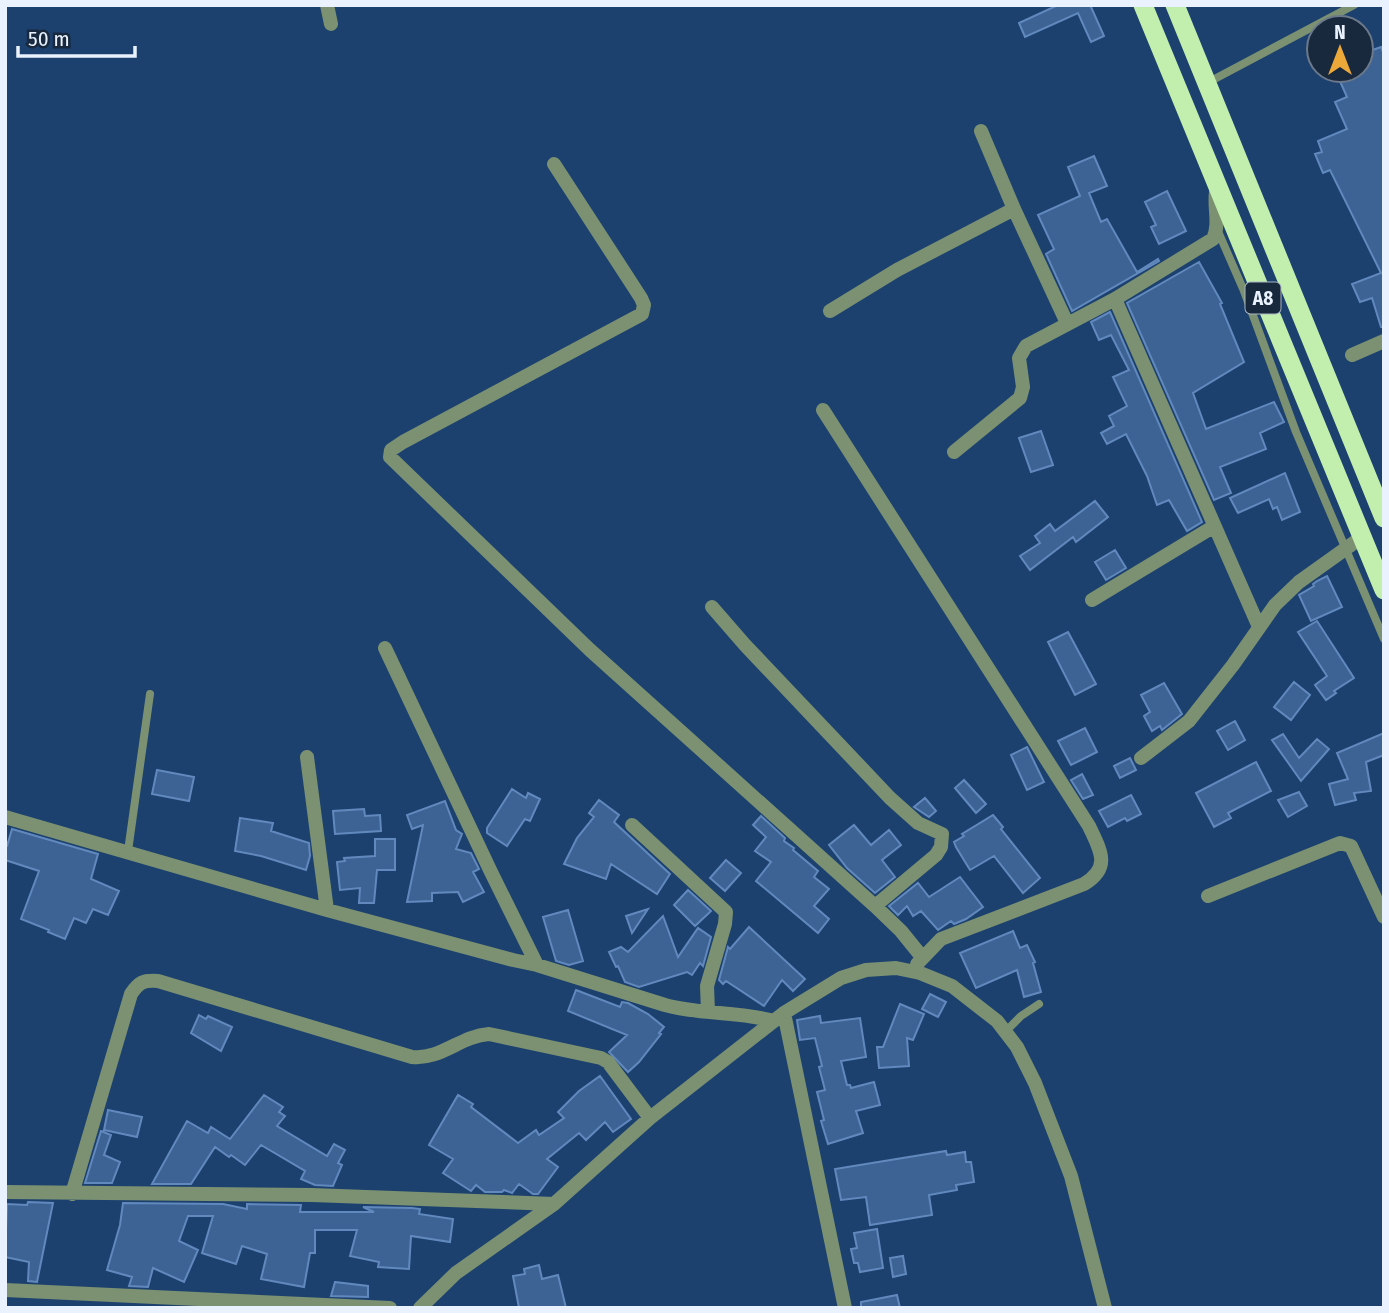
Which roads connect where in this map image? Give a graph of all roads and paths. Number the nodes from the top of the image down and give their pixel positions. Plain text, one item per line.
1 (327, 5) edge
2 (1143, 5) edge
3 (1175, 5) edge
4 (1354, 5) edge
5 (331, 24) dead end
6 (1207, 82) junction
7 (981, 131) dead end
8 (554, 164) dead end
9 (1217, 186) junction
10 (1014, 209) junction
11 (1216, 226) junction
12 (1115, 299) junction
13 (830, 311) dead end
14 (1067, 323) junction
15 (1384, 341) edge
16 (1352, 355) dead end
17 (823, 410) dead end
18 (954, 452) dead end
19 (1382, 509) edge
20 (1213, 527) junction
21 (1354, 542) junction
22 (1384, 590) edge
23 (1092, 600) dead end
24 (712, 607) dead end
25 (1258, 627) junction
26 (1384, 639) edge
27 (386, 648) dead end
28 (150, 694) dead end
29 (307, 757) dead end
30 (1142, 758) dead end
31 (5, 817) edge
32 (632, 825) dead end
33 (128, 851) junction
34 (1208, 896) dead end
35 (875, 906) junction
36 (327, 910) junction
37 (1384, 917) edge
38 (922, 957) junction
39 (537, 964) junction
40 (911, 971) junction
41 (1039, 1004) dead end
42 (708, 1012) junction
43 (779, 1017) junction
44 (1005, 1032) junction
45 (650, 1118) junction
46 (5, 1192) edge
47 (72, 1194) junction
48 (554, 1204) junction
49 (5, 1290) edge
50 (102, 1301) edge
51 (390, 1308) edge
52 (421, 1308) edge
53 (845, 1308) edge
54 (1105, 1308) edge

1 - 5 street
2 - 9 highway, A8
3 - 6 highway, A8
4 - 6 lane
6 - 19 highway, A8
7 - 10 street
8 - 35 street
9 - 11 street
9 - 21 highway, A8
10 - 13 street
10 - 14 street
11 - 12 street
11 - 21 lane
12 - 14 street
12 - 20 street
14 - 18 street
15 - 16 street
17 - 38 street
20 - 23 street
20 - 25 street
21 - 22 highway, A8
21 - 25 street
21 - 26 lane
24 - 35 street
25 - 30 street
27 - 39 street
28 - 33 lane
29 - 36 street
31 - 33 street
32 - 42 street
33 - 36 street
34 - 37 street
35 - 38 street
36 - 39 street
38 - 40 street
39 - 42 street
40 - 43 street
40 - 44 street
41 - 44 lane
42 - 43 street
43 - 45 street
43 - 53 street
44 - 54 street
45 - 47 street
45 - 48 street
46 - 47 street
47 - 48 street
48 - 52 street
49 - 50 street
50 - 51 street

